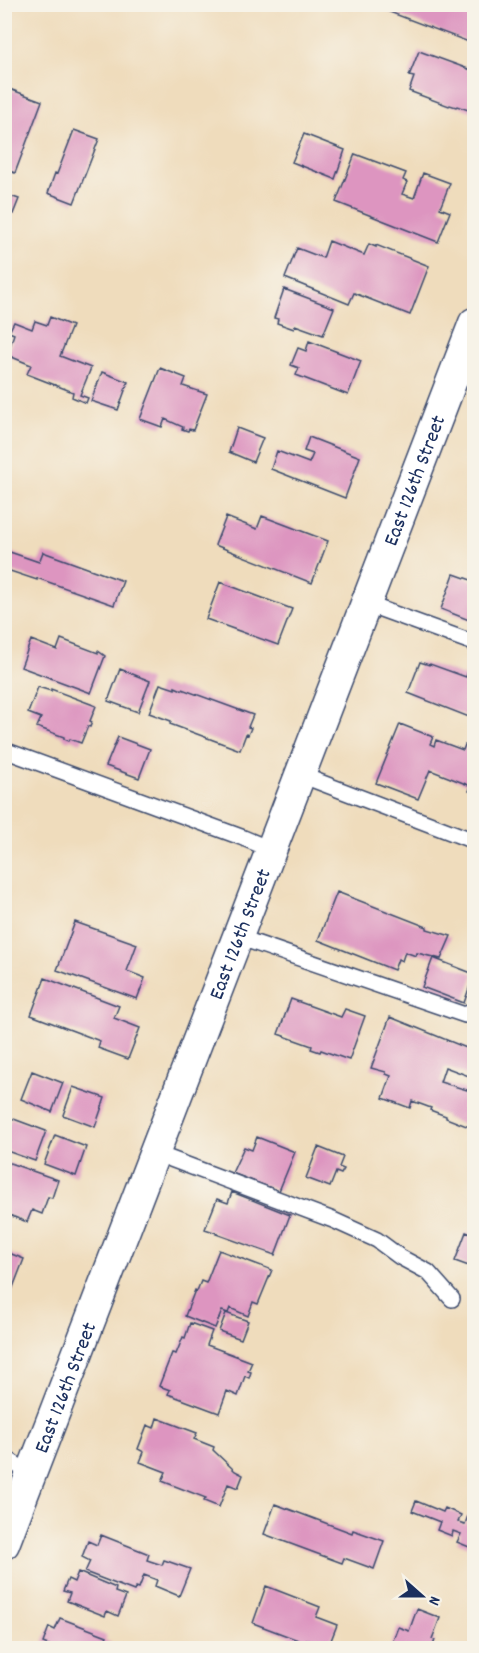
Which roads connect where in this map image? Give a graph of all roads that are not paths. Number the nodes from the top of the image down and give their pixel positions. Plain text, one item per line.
1 (474, 323) edge
2 (366, 604) junction
3 (474, 643) edge
4 (4, 750) edge
5 (301, 775) junction
6 (474, 841) edge
7 (272, 850) junction
8 (238, 936) junction
9 (474, 1010) edge
10 (155, 1153) junction
11 (452, 1299) dead end
12 (4, 1457) edge
13 (31, 1473) junction
14 (4, 1544) edge

1 - 2 street, East 126th Street
2 - 3 lane
2 - 5 street, East 126th Street
4 - 7 lane
5 - 6 lane
5 - 7 street, East 126th Street
7 - 8 street, East 126th Street
8 - 9 lane
8 - 10 street, East 126th Street
10 - 11 lane
10 - 13 street, East 126th Street
12 - 13 lane
13 - 14 street, East 126th Street

